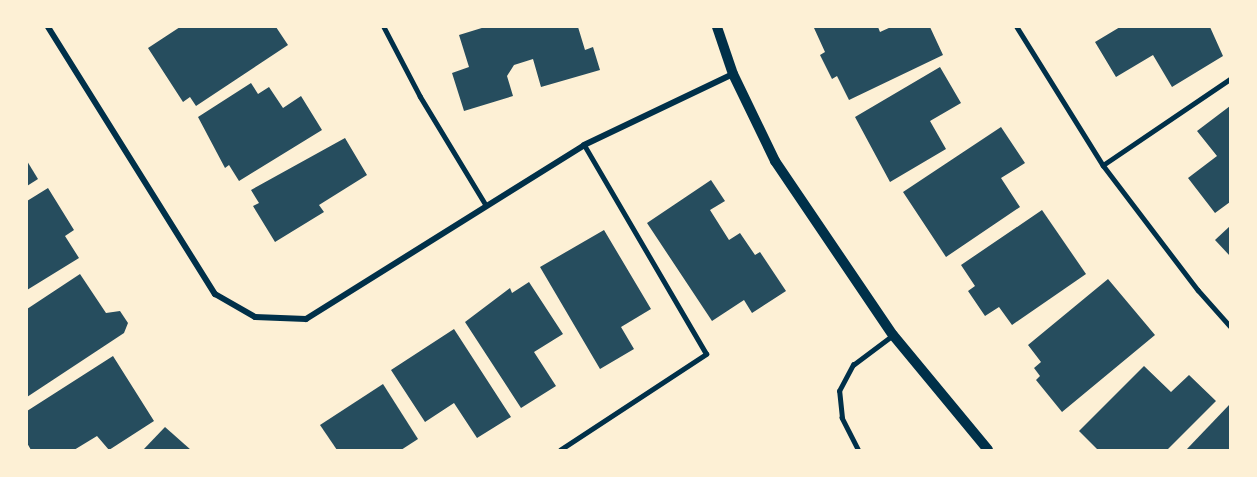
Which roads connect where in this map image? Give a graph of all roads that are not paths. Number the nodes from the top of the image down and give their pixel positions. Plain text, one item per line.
1 (48, 27) edge
2 (384, 27) edge
3 (717, 27) edge
4 (1017, 27) edge
5 (733, 74) junction
6 (1230, 79) edge
7 (584, 145) junction
8 (1103, 165) junction
9 (486, 205) junction
10 (1230, 326) edge
11 (893, 335) junction
12 (560, 450) edge
13 (858, 450) edge
14 (988, 450) edge

1 - 9 street
2 - 9 lane
3 - 5 street
4 - 8 lane
5 - 7 street
5 - 11 street
6 - 8 lane
7 - 9 street
7 - 12 lane
8 - 10 lane
11 - 13 lane
11 - 14 street

